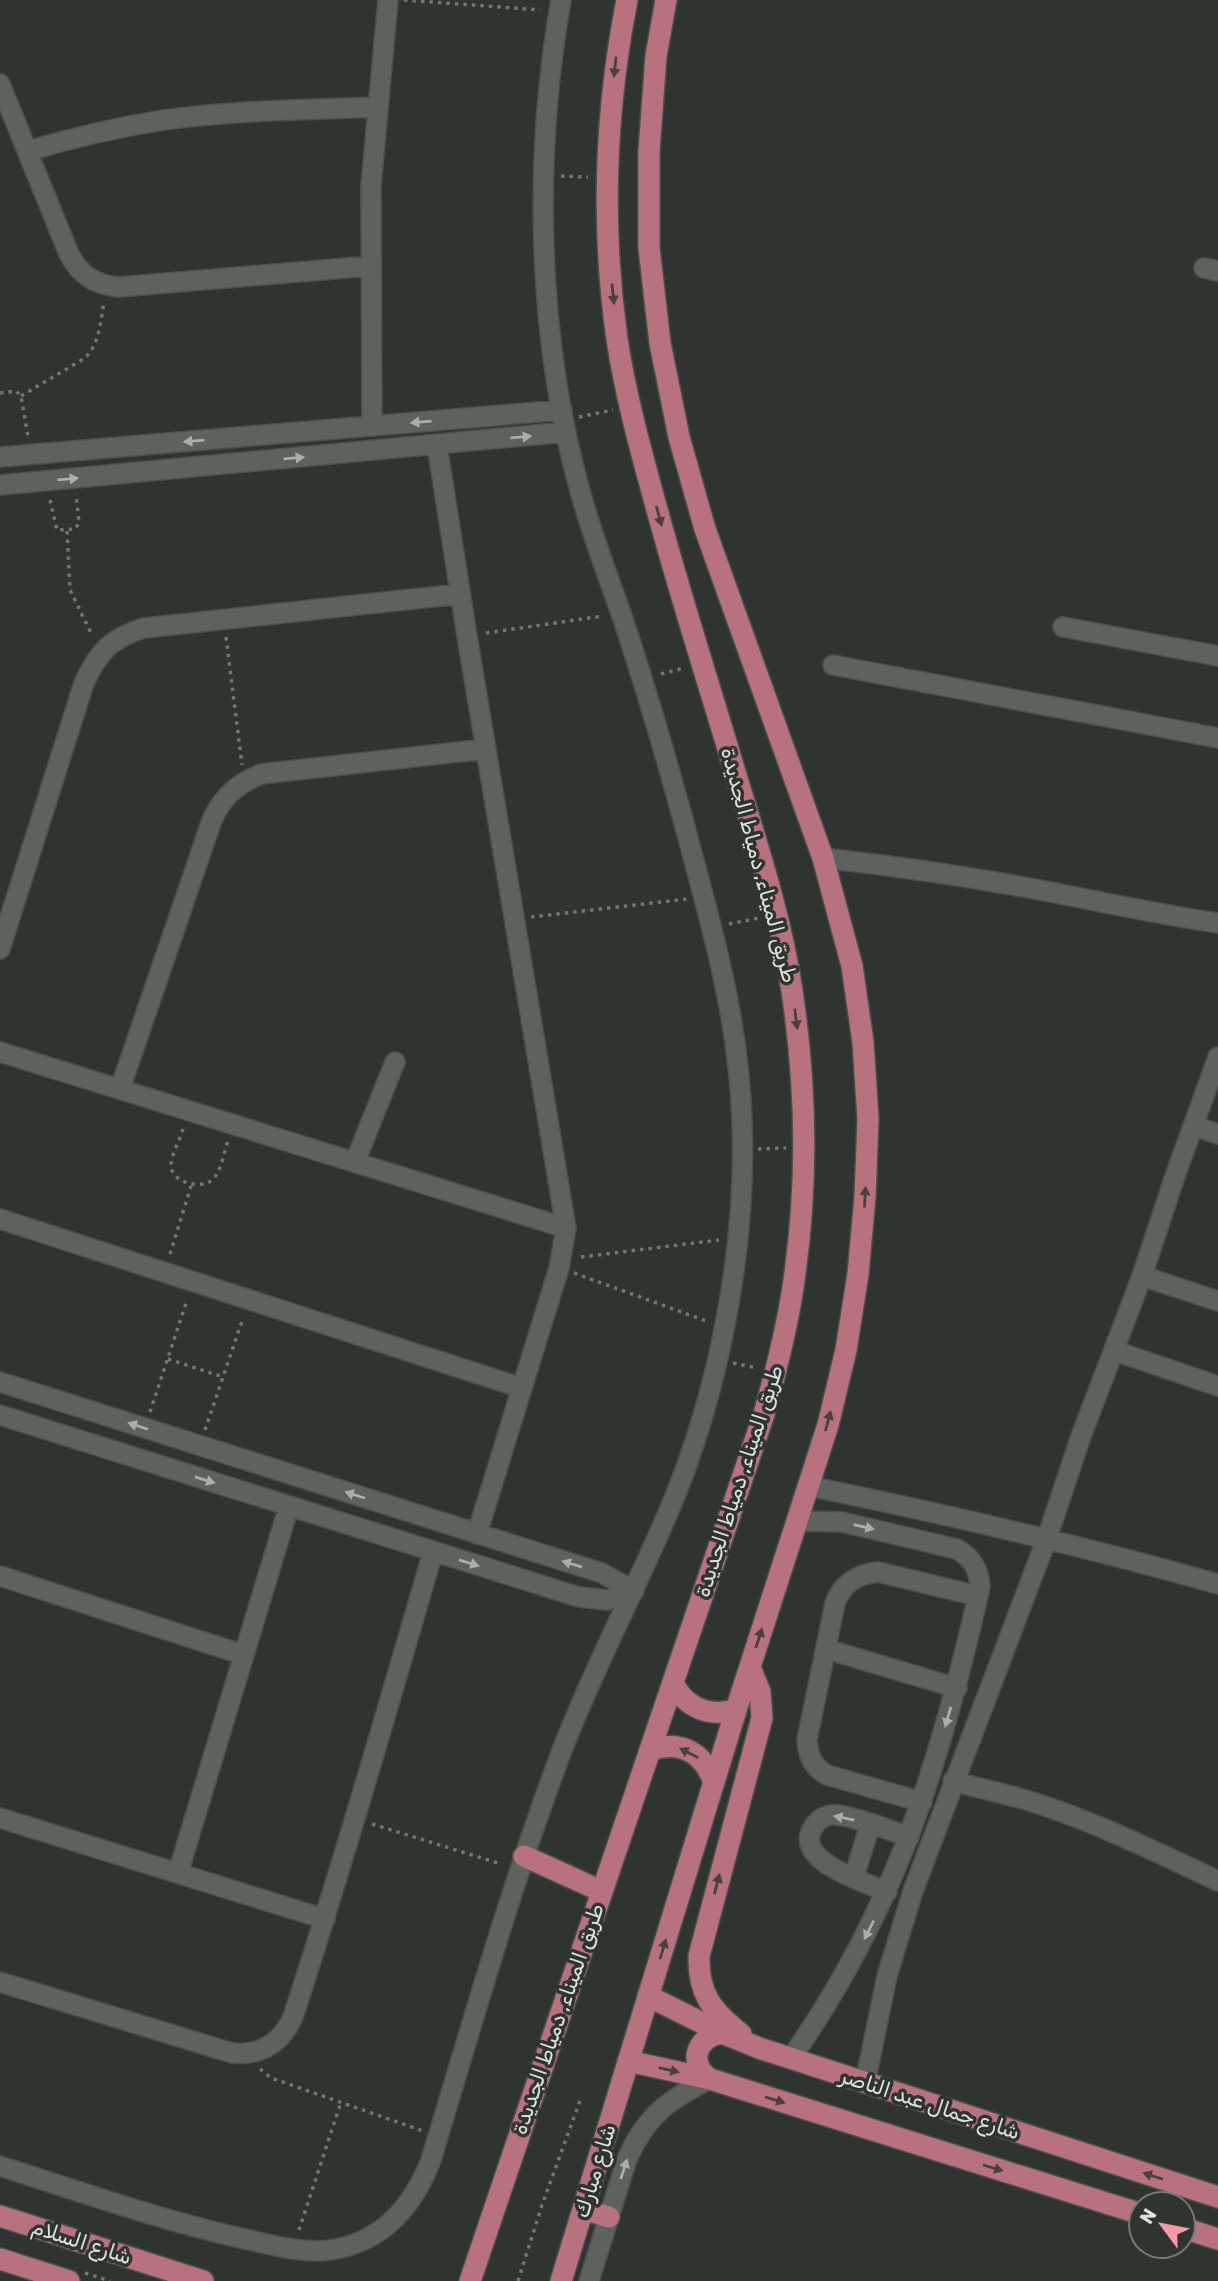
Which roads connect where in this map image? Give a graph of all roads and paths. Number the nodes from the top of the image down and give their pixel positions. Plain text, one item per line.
1 (388, 0) edge
2 (402, 0) edge
3 (627, 0) edge
4 (666, 0) edge
5 (461, 2) edge
6 (560, 6) edge
7 (0, 83) edge
8 (377, 107) junction
9 (28, 151) junction
10 (545, 176) junction
11 (607, 177) junction
12 (370, 266) junction
13 (107, 286) junction
14 (0, 393) edge
15 (21, 396) junction
16 (631, 407) junction
17 (564, 421) junction
18 (372, 426) junction
19 (437, 444) junction
20 (30, 454) junction
21 (0, 457) edge
22 (74, 478) junction
23 (47, 481) junction
24 (0, 485) edge
25 (67, 531) junction
26 (460, 594) junction
27 (621, 613) junction
28 (224, 620) junction
29 (1063, 627) dead end
30 (467, 636) junction
31 (101, 653) junction
32 (1218, 656) edge
33 (702, 663) junction
34 (834, 665) dead end
35 (642, 679) junction
36 (1218, 738) edge
37 (486, 750) junction
38 (244, 781) junction
39 (823, 858) junction
40 (704, 897) junction
41 (776, 914) junction
42 (515, 919) junction
43 (1218, 923) edge
44 (713, 927) junction
45 (0, 949) edge
46 (0, 1052) edge
47 (1218, 1057) edge
48 (394, 1062) dead end
49 (120, 1089) junction
50 (189, 1111) junction
51 (234, 1125) junction
52 (1194, 1126) junction
53 (1218, 1134) edge
54 (804, 1146) junction
55 (742, 1150) junction
56 (355, 1162) junction
57 (192, 1183) junction
58 (0, 1219) edge
59 (566, 1228) junction
60 (737, 1238) junction
61 (560, 1263) junction
62 (164, 1272) junction
63 (1142, 1276) junction
64 (194, 1281) junction
65 (249, 1299) junction
66 (1218, 1301) edge
67 (724, 1327) junction
68 (1115, 1351) junction
69 (168, 1358) junction
70 (718, 1360) junction
71 (775, 1373) junction
72 (223, 1377) junction
73 (0, 1382) edge
74 (1218, 1386) edge
75 (522, 1388) junction
76 (0, 1415) edge
77 (145, 1428) junction
78 (200, 1446) junction
79 (808, 1486) junction
80 (289, 1506) junction
81 (797, 1521) junction
82 (477, 1534) junction
83 (1047, 1538) junction
84 (433, 1552) junction
85 (0, 1576) edge
86 (1218, 1584) edge
87 (634, 1591) junction
88 (978, 1596) junction
89 (825, 1649) junction
90 (244, 1655) junction
91 (750, 1667) junction
92 (673, 1683) junction
93 (957, 1688) junction
94 (736, 1710) junction
95 (650, 1750) junction
96 (953, 1782) junction
97 (714, 1783) junction
98 (922, 1802) junction
99 (0, 1818) edge
100 (356, 1819) junction
101 (870, 1825) junction
102 (909, 1837) junction
103 (522, 1863) junction
104 (178, 1873) junction
105 (853, 1877) junction
106 (1218, 1881) edge
107 (601, 1891) junction
108 (887, 1892) junction
109 (325, 1919) junction
110 (0, 1982) edge
111 (648, 1996) junction
112 (722, 2034) junction
113 (759, 2048) junction
114 (254, 2053) junction
115 (790, 2058) junction
116 (628, 2061) junction
117 (710, 2079) junction
118 (865, 2083) junction
119 (581, 2098) dead end
120 (341, 2102) junction
121 (438, 2136) junction
122 (0, 2166) edge
123 (1218, 2197) edge
124 (583, 2209) junction
125 (1127, 2210) edge
126 (0, 2216) edge
127 (609, 2217) junction
128 (1197, 2232) edge
129 (1218, 2239) edge
130 (293, 2250) junction
131 (0, 2259) edge
132 (43, 2277) edge
133 (69, 2281) edge
134 (203, 2281) edge
135 (470, 2281) edge
136 (518, 2281) edge
137 (561, 2281) edge
138 (589, 2281) edge

1 - 8 street
2 - 5 path
3 -> 11 main road, طريق الميناء, دمياط الجديدة
4 - 39 main road
5 - 6 path
6 - 10 street
7 - 9 street
8 - 9 street
8 - 12 street
9 - 13 street
10 - 11 path
10 - 17 street
11 -> 16 main road, طريق الميناء, دمياط الجديدة
12 - 13 street
12 - 18 street
13 - 15 path
14 - 15 path
15 - 20 path
16 - 17 path
16 -> 33 main road, طريق الميناء, دمياط الجديدة
17 -> 18 street
19 -> 17 street
17 - 27 street
18 -> 20 street
22 -> 19 street
19 - 26 street
20 - 21 street
23 -> 22 street
22 - 25 path
23 - 24 street
23 - 25 path
25 - 31 path
26 - 28 street
26 - 30 street
27 - 30 path
27 - 35 street
28 - 31 street
28 - 38 path
29 - 32 street
30 - 37 street
31 - 45 street
33 - 35 path
33 - 41 main road, طريق الميناء, دمياط الجديدة
34 - 36 street
35 - 40 street
37 - 38 street
37 - 42 street
38 - 49 street
39 - 43 street
79 -> 39 main road
40 - 42 path
40 - 44 street
41 - 44 path
41 -> 54 main road, طريق الميناء, دمياط الجديدة
42 - 59 street
44 - 55 street
46 - 49 street
47 - 52 street
48 - 56 street
49 - 50 street
50 - 51 street
50 - 57 path
51 - 56 street
51 - 57 path
52 - 53 street
52 - 63 street
54 - 55 path
54 - 71 main road, طريق الميناء, دمياط الجديدة
55 - 60 street
56 - 59 street
57 - 62 path
58 - 62 street
59 - 61 street
60 - 61 path
60 - 67 street
61 - 67 path
61 - 75 street
62 - 64 street
63 - 66 street
63 - 68 street
64 - 65 street
64 - 69 path
65 - 72 path
65 - 75 street
67 - 70 street
68 - 74 street
68 - 83 street
69 - 72 path
69 - 77 path
70 - 71 path
70 - 87 street
71 - 92 main road, طريق الميناء, دمياط الجديدة
72 - 78 path
77 -> 73 street
75 - 82 street
76 -> 80 street
77 - 78 street
82 -> 78 street
79 - 81 main road
79 - 83 street
80 - 84 street
80 - 90 street
81 -> 88 street
91 -> 81 main road
87 -> 82 street
83 - 86 street
83 - 96 street
84 -> 87 street
84 - 100 street
85 - 90 street
87 - 103 street
88 - 89 street
88 - 93 street
89 - 93 street
89 - 98 street
90 - 104 street
91 - 94 main road
113 -> 91 main road
92 - 94 main road
92 - 95 main road, طريق الميناء, دمياط الجديدة
93 -> 98 street
94 - 97 main road
97 -> 95 main road
95 - 107 main road, طريق الميناء, دمياط الجديدة
96 - 106 street
96 - 118 street
111 -> 97 main road
98 - 102 street
99 - 104 street
100 - 103 path
100 - 109 street
101 - 102 street
101 - 105 street
101 -> 105 street
102 - 108 street
103 - 107 main road
103 - 121 street
104 - 109 street
105 - 108 street
107 - 135 main road, طريق الميناء, دمياط الجديدة
108 -> 115 street
109 - 114 street
110 - 114 street
111 - 112 main road, شارع جمال عبد الناصر
111 - 116 main road
112 - 113 main road, شارع جمال عبد الناصر
112 - 117 main road
113 - 115 main road, شارع جمال عبد الناصر
114 - 120 path
115 - 118 main road, شارع جمال عبد الناصر
116 -> 117 main road, شارع جمال عبد الناصر
116 - 124 main road, شارع مبارك
117 -> 125 main road, شارع جمال عبد الناصر
127 -> 117 street
123 -> 118 main road, شارع جمال عبد الناصر
119 - 136 path
120 - 121 path
120 - 130 path
121 - 130 street
122 - 130 street
124 - 127 main road
124 - 137 main road, شارع مبارك
126 - 134 main road, شارع السلام
127 - 138 street
128 - 129 main road
131 - 132 main road, شارع السلام
132 - 133 main road, شارع السلام

